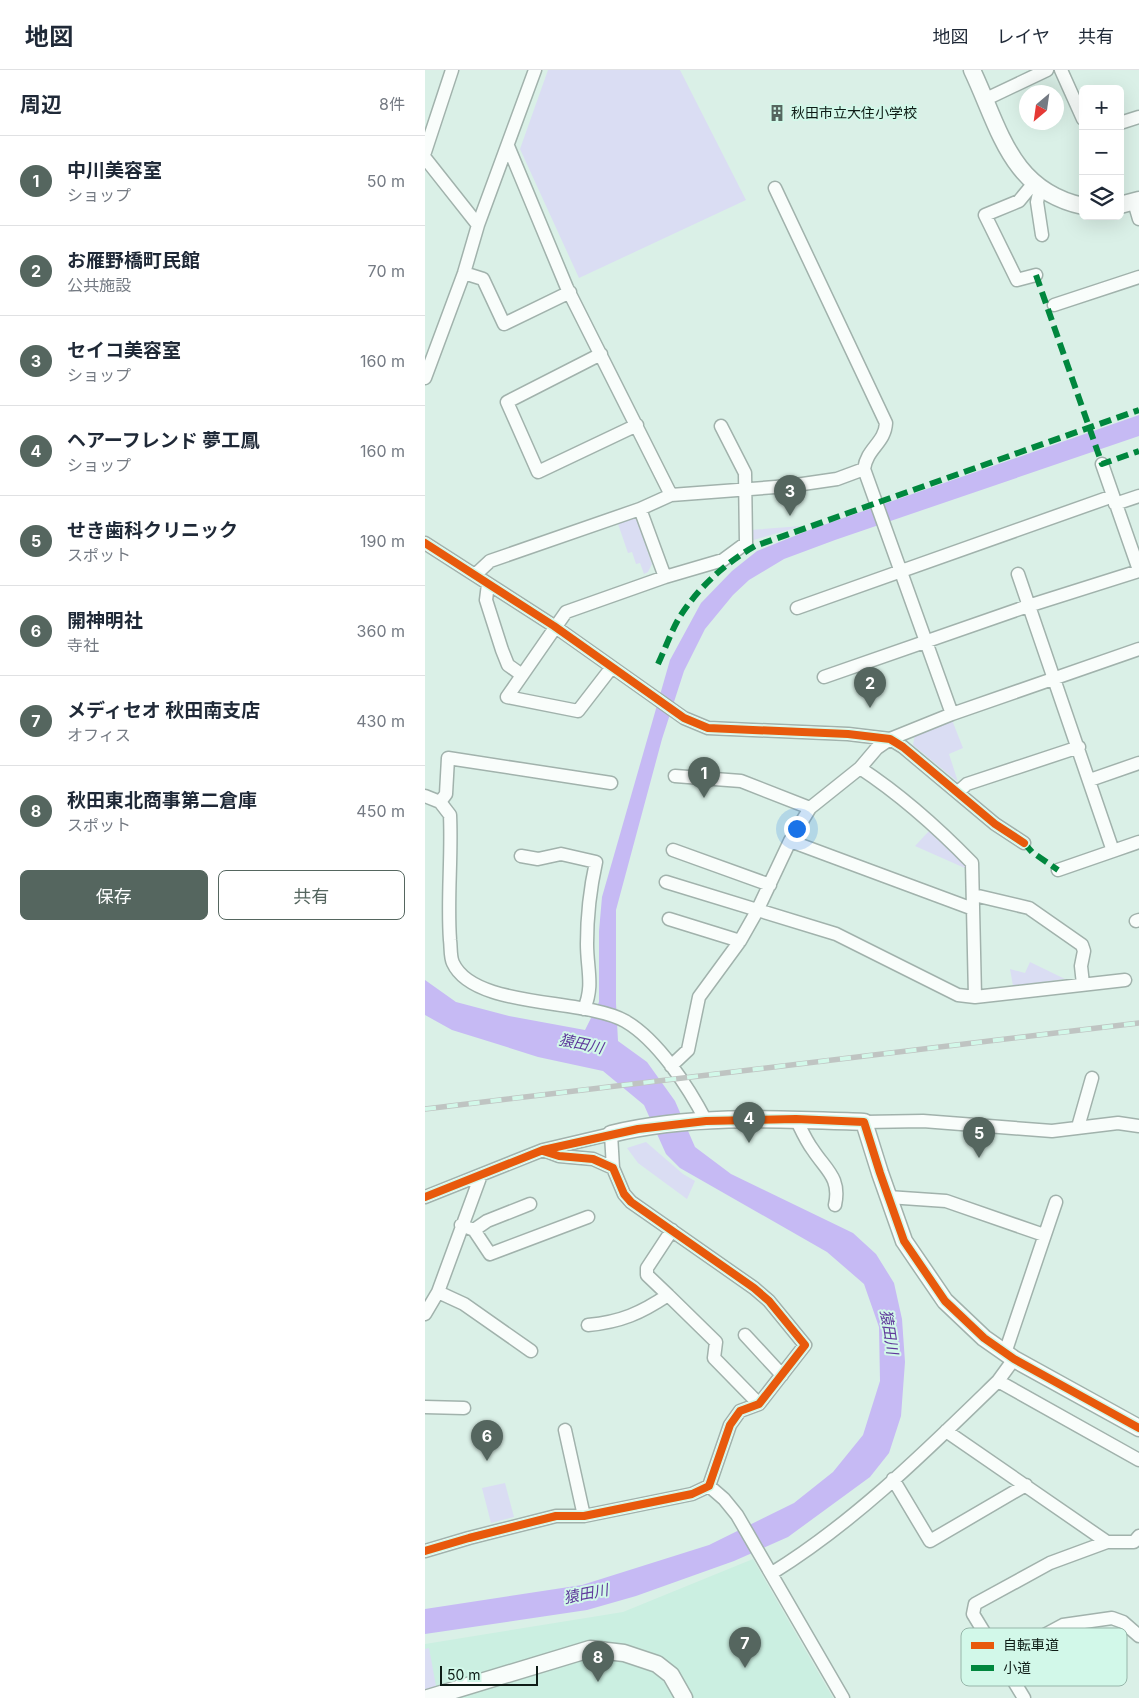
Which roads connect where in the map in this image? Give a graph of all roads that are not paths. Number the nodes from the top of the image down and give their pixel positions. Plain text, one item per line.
1 (452, 70) edge
2 (535, 70) edge
3 (972, 70) edge
4 (1047, 70) edge
5 (1061, 70) edge
6 (986, 99) junction
7 (1079, 111) edge
8 (1139, 117) edge
9 (1124, 122) edge
10 (508, 146) junction
11 (425, 152) edge
12 (425, 158) edge
13 (1037, 187) junction
14 (775, 188) dead end
15 (1131, 202) edge
16 (1079, 205) edge
17 (1139, 219) edge
18 (479, 225) junction
19 (1041, 235) dead end
20 (465, 273) junction
21 (1036, 275) dead end
22 (1139, 277) edge
23 (570, 292) junction
24 (1054, 305) dead end
25 (601, 354) junction
26 (425, 378) edge
27 (637, 425) junction
28 (721, 426) dead end
29 (1102, 464) dead end
30 (864, 469) junction
31 (746, 490) junction
32 (671, 495) junction
33 (1139, 496) edge
34 (1114, 500) junction
35 (640, 509) junction
36 (425, 543) edge
37 (900, 570) junction
38 (1139, 571) edge
39 (1017, 574) dead end
40 (475, 575) junction
41 (665, 577) junction
42 (489, 584) junction
43 (1028, 606) junction
44 (797, 608) dead end
45 (554, 626) junction
46 (925, 641) junction
47 (1139, 649) edge
48 (611, 667) junction
49 (522, 675) junction
50 (824, 677) dead end
51 (1054, 678) junction
52 (952, 714) junction
53 (891, 739) junction
54 (1079, 747) junction
55 (1139, 763) edge
56 (860, 768) junction
57 (675, 776) dead end
58 (1091, 780) junction
59 (611, 783) dead end
60 (957, 792) junction
61 (425, 796) edge
62 (439, 802) junction
63 (810, 808) junction
64 (790, 841) junction
65 (1139, 842) edge
66 (1024, 843) dead end
67 (673, 850) dead end
68 (1113, 851) junction
69 (521, 856) dead end
70 (1059, 870) dead end
71 (666, 882) dead end
72 (770, 885) junction
73 (974, 895) junction
74 (973, 909) junction
75 (757, 911) junction
76 (669, 919) dead end
77 (740, 941) junction
78 (1125, 980) dead end
79 (1083, 984) junction
80 (975, 997) junction
81 (586, 1010) junction
82 (671, 1066) junction
83 (1092, 1078) dead end
84 (796, 1119) junction
85 (699, 1121) junction
86 (864, 1122) junction
87 (1139, 1126) edge
88 (1078, 1127) junction
89 (611, 1134) junction
90 (543, 1150) junction
91 (613, 1168) junction
92 (481, 1175) junction
93 (425, 1197) edge
94 (888, 1197) junction
95 (1056, 1202) dead end
96 (530, 1204) dead end
97 (835, 1205) dead end
98 (588, 1217) dead end
99 (461, 1225) junction
100 (474, 1230) junction
101 (672, 1230) junction
102 (1045, 1235) junction
103 (438, 1292) junction
104 (668, 1295) junction
105 (425, 1314) edge
106 (588, 1325) dead end
107 (745, 1335) dead end
108 (531, 1351) dead end
109 (1009, 1356) junction
110 (782, 1374) junction
111 (998, 1381) junction
112 (759, 1404) junction
113 (425, 1407) edge
114 (464, 1408) dead end
115 (1139, 1428) edge
116 (565, 1430) dead end
117 (947, 1431) junction
118 (1139, 1460) edge
119 (893, 1479) junction
120 (1026, 1485) junction
121 (709, 1486) junction
122 (584, 1516) junction
123 (1137, 1541) edge
124 (1107, 1542) junction
125 (425, 1551) edge
126 (772, 1573) junction
127 (981, 1628) edge
128 (1057, 1628) edge
129 (1139, 1636) edge
130 (1017, 1686) edge
131 (439, 1696) edge
132 (684, 1698) edge
133 (843, 1698) edge
134 (1025, 1698) edge

1 - 11 street
2 - 10 street
3 - 6 street
4 - 6 street
5 - 7 street
6 - 13 street
8 - 9 street
10 - 18 street
10 - 23 street
12 - 18 street
13 - 16 street
13 - 19 street
13 - 21 street
14 - 30 street
15 - 17 street
18 - 20 street
20 - 23 street
20 - 26 street
22 - 24 street
23 - 25 street
25 - 27 street
25 - 27 street
27 - 32 street
28 - 31 street
29 - 34 street
30 - 31 street
30 - 37 street
31 - 32 street
31 - 41 street
32 - 35 street
33 - 34 street
34 - 37 street
34 - 38 street
35 - 40 street
35 - 41 street
36 - 40 street
37 - 44 street
37 - 46 street
38 - 43 street
39 - 43 street
40 - 42 street
41 - 45 street
42 - 45 street
42 - 49 street
43 - 46 street
43 - 51 street
45 - 48 street
45 - 49 street
46 - 50 street
46 - 52 street
47 - 51 street
48 - 49 street
48 - 53 street
51 - 52 street
51 - 54 street
52 - 53 street
53 - 56 street
53 - 60 street
54 - 58 street
54 - 60 street
55 - 58 street
56 - 63 street
56 - 73 street
57 - 63 street
58 - 68 street
59 - 62 street
60 - 66 street
61 - 62 street
62 - 81 street
63 - 64 street
64 - 72 street
64 - 74 street
65 - 68 street
67 - 72 street
68 - 70 street
69 - 81 street
71 - 75 street
72 - 75 street
73 - 74 street
73 - 79 street
74 - 80 street
75 - 77 street
75 - 80 street
76 - 77 street
77 - 82 street
78 - 79 street
79 - 80 street
81 - 82 street
82 - 85 street
83 - 88 street
84 - 85 street
84 - 86 street
84 - 97 street
85 - 89 street
86 - 88 street
86 - 94 street
87 - 88 street
89 - 90 street
89 - 91 street
90 - 91 street
90 - 92 street
91 - 101 street
92 - 93 street
92 - 99 street
94 - 102 street
94 - 109 street
95 - 102 street
96 - 100 street
98 - 100 street
99 - 100 street
99 - 103 street
101 - 104 street
101 - 110 street
102 - 109 street
103 - 105 street
103 - 108 street
104 - 106 street
104 - 112 street
107 - 110 street
109 - 111 street
109 - 115 street
110 - 112 street
111 - 117 street
111 - 118 street
112 - 121 street
113 - 114 street
116 - 122 street
117 - 119 street
117 - 120 street
119 - 120 street
119 - 126 street
120 - 124 street
121 - 122 street
121 - 126 street
122 - 125 street
123 - 124 street
124 - 127 street
126 - 133 street
128 - 129 street
130 - 134 street
131 - 132 street

